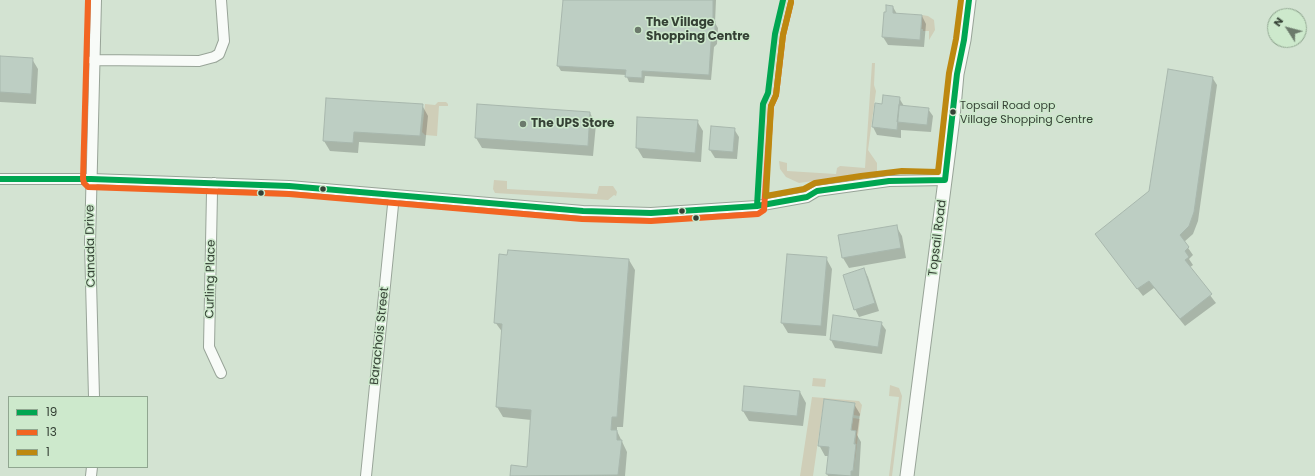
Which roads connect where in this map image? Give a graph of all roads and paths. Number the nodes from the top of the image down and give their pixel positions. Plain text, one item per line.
1 (96, 0) edge
2 (221, 0) edge
3 (968, 0) edge
4 (93, 60) junction
5 (0, 179) edge
6 (91, 179) junction
7 (945, 180) junction
8 (214, 183) junction
9 (394, 196) junction
10 (221, 373) dead end
11 (94, 396) edge
12 (366, 476) edge
13 (908, 476) edge

1 - 4 street, Canada Drive
2 - 4 street
3 - 7 main road, Topsail Road
4 - 6 street, Canada Drive
5 - 6 street
6 - 8 street
6 - 11 street, Canada Drive
7 - 9 street
7 - 13 main road, Topsail Road
8 - 9 street
8 - 10 street, Curling Place
9 - 12 street, Barachois Street

